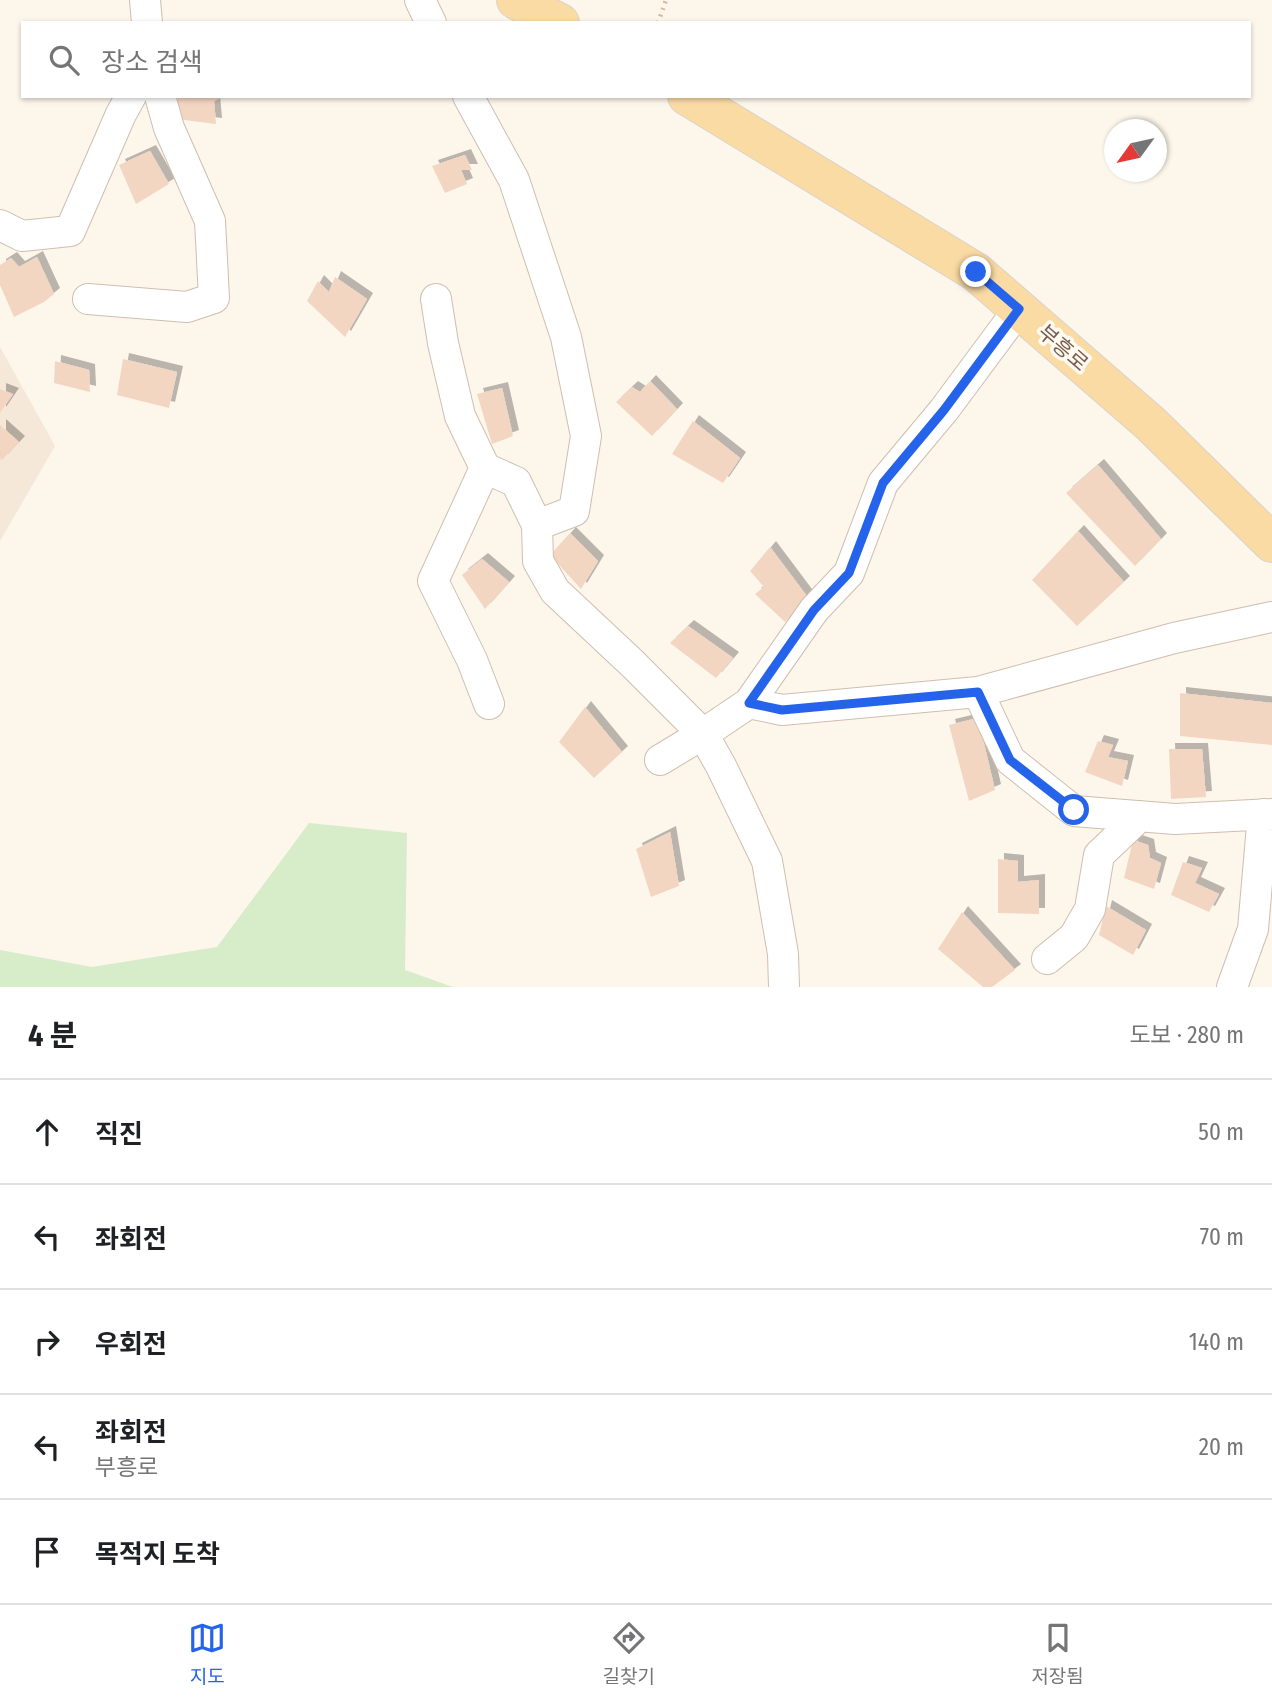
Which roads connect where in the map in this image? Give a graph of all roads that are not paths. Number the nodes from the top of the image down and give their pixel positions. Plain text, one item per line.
1 (145, 0) edge
2 (420, 0) edge
3 (516, 0) edge
4 (147, 21) edge
5 (430, 21) edge
6 (556, 21) edge
7 (130, 98) edge
8 (161, 98) edge
9 (469, 98) edge
10 (690, 98) edge
11 (0, 225) edge
12 (88, 299) dead end
13 (436, 299) dead end
14 (1019, 309) junction
15 (485, 468) junction
16 (537, 525) junction
17 (1272, 543) edge
18 (1272, 617) edge
19 (978, 692) junction
20 (489, 704) dead end
21 (744, 706) junction
22 (706, 732) junction
23 (660, 760) dead end
24 (1268, 814) edge
25 (1140, 816) junction
26 (1047, 959) dead end
27 (784, 987) edge
28 (1232, 987) edge

1 - 4 street
2 - 5 street
3 - 6 main road
7 - 11 street
8 - 12 street
9 - 16 street
10 - 14 main road, 부흥로
13 - 15 street
14 - 17 main road, 부흥로
14 - 21 street
15 - 16 street
15 - 20 street
16 - 22 street
18 - 19 street
19 - 21 street
19 - 25 street
21 - 22 street
22 - 23 street
22 - 27 street
24 - 25 street
24 - 28 street
25 - 26 street

